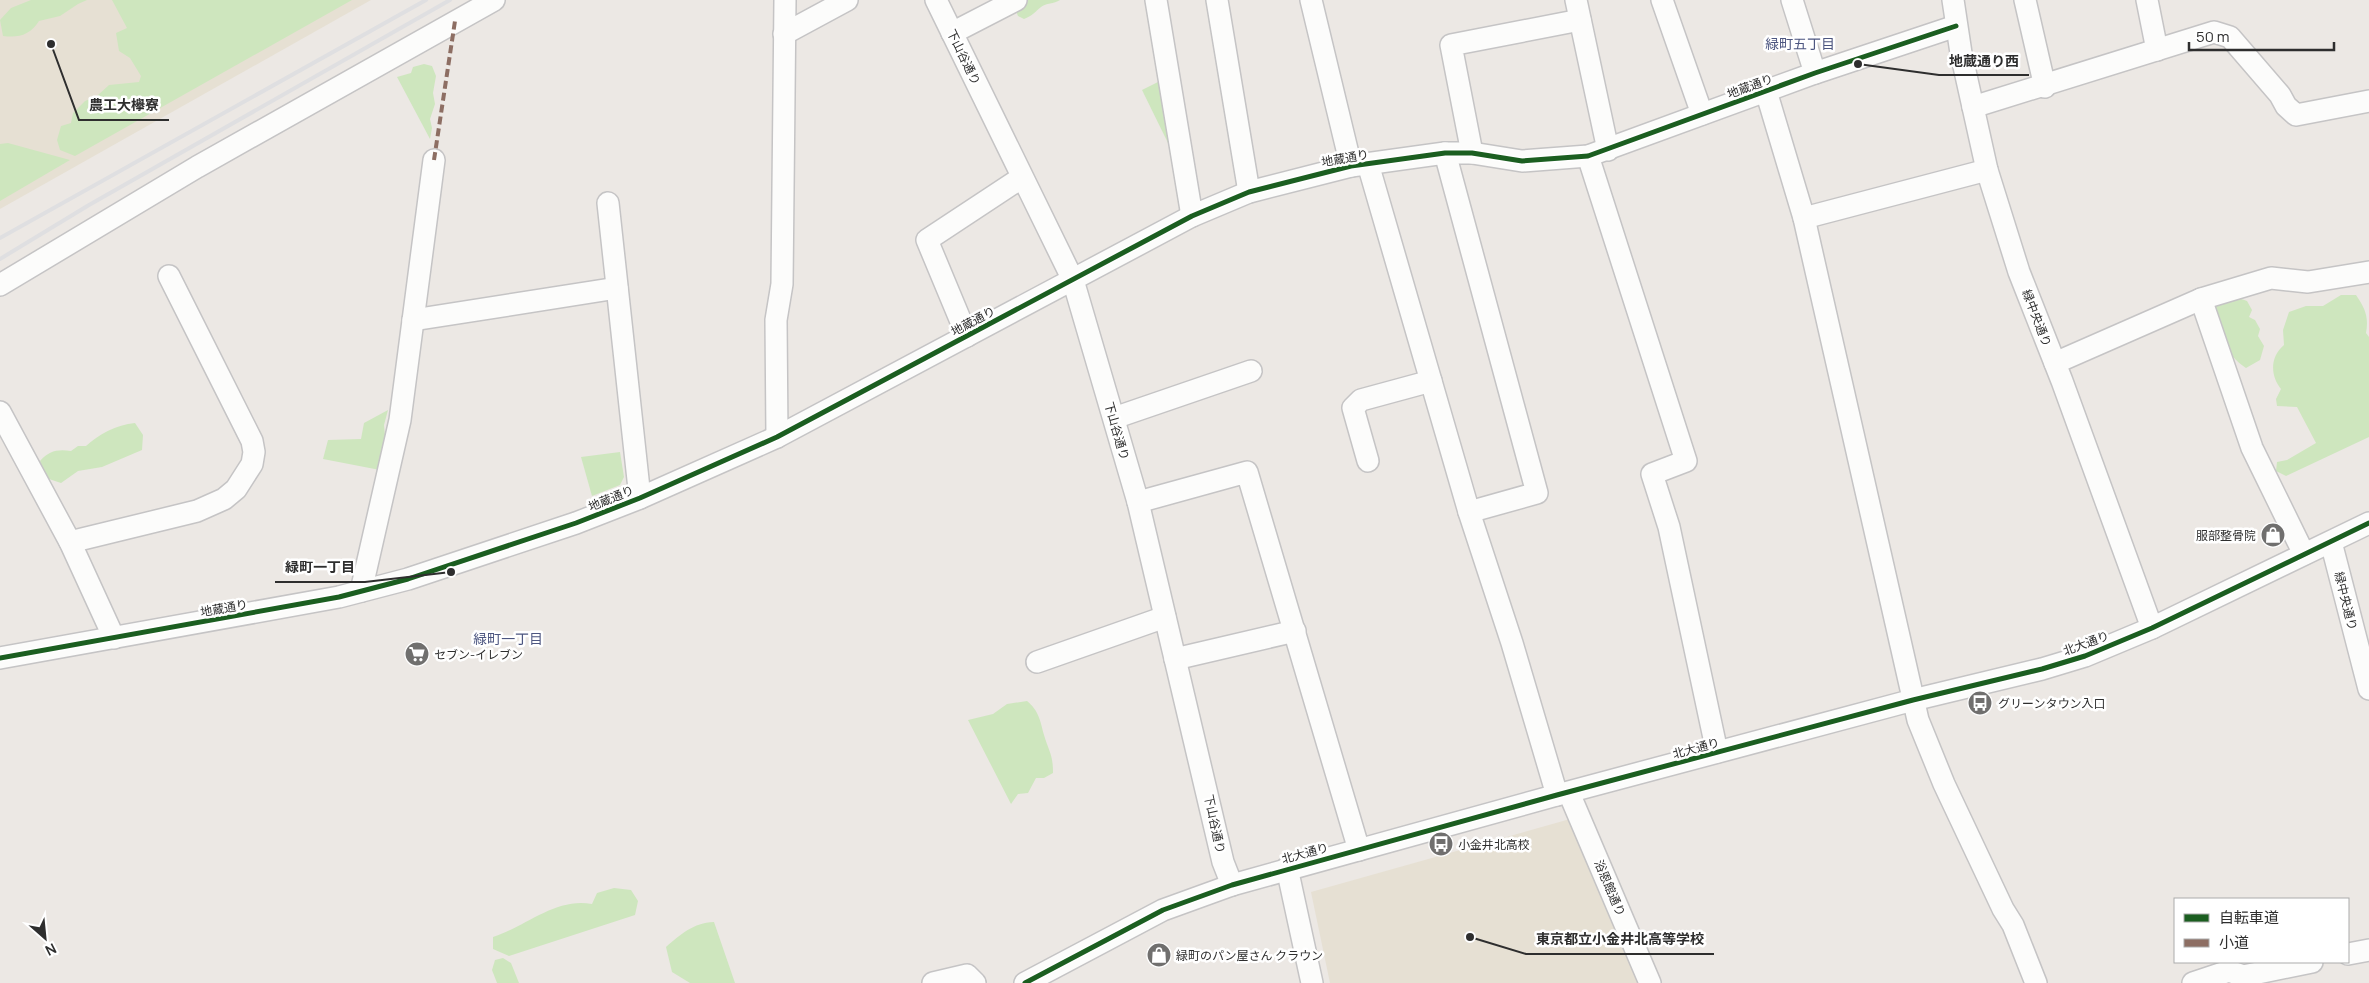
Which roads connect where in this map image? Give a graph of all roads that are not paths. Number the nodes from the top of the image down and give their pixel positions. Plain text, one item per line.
1 (494, 0) edge
2 (785, 0) edge
3 (847, 0) edge
4 (936, 0) edge
5 (1016, 0) edge
6 (1156, 0) edge
7 (1217, 0) edge
8 (1311, 0) edge
9 (1662, 0) edge
10 (1792, 0) edge
11 (1953, 0) edge
12 (2025, 0) edge
13 (2147, 0) edge
14 (1578, 10) edge
15 (1956, 26) junction
16 (952, 33) junction
17 (784, 34) junction
18 (2157, 50) junction
19 (1815, 73) junction
20 (2044, 87) junction
21 (1766, 91) junction
22 (2369, 101) edge
23 (1973, 107) junction
24 (1702, 114) junction
25 (1445, 153) junction
26 (1472, 153) junction
27 (1598, 153) junction
28 (434, 160) dead end
29 (1360, 165) junction
30 (1987, 170) junction
31 (1022, 178) junction
32 (1250, 192) junction
33 (608, 202) dead end
34 (1192, 216) junction
35 (1804, 218) junction
36 (2369, 272) edge
37 (169, 276) dead end
38 (1073, 280) junction
39 (0, 285) edge
40 (617, 288) junction
41 (2201, 299) junction
42 (413, 320) junction
43 (967, 336) junction
44 (2055, 363) junction
45 (1251, 371) dead end
46 (1431, 380) junction
47 (0, 412) edge
48 (1114, 418) junction
49 (777, 437) junction
50 (1368, 461) dead end
51 (640, 498) junction
52 (1138, 502) junction
53 (1469, 512) junction
54 (2369, 523) edge
55 (70, 542) junction
56 (2331, 542) junction
57 (2304, 554) junction
58 (360, 591) junction
59 (1165, 617) junction
60 (2152, 628) junction
61 (1295, 632) junction
62 (114, 638) junction
63 (0, 658) edge
64 (1175, 659) junction
65 (1037, 662) dead end
66 (2369, 689) edge
67 (1913, 700) junction
68 (1717, 752) junction
69 (1563, 794) junction
70 (1359, 850) junction
71 (1287, 868) junction
72 (1232, 885) junction
73 (2369, 950) edge
74 (2349, 954) edge
75 (2307, 963) edge
76 (933, 983) edge
77 (975, 983) edge
78 (1026, 983) edge
79 (1312, 983) edge
80 (1650, 983) edge
81 (2036, 983) edge
82 (2193, 983) edge

1 - 39 street
2 - 17 street
3 - 17 street
4 - 16 street, 下山谷通り
5 - 16 street
6 - 34 street
7 - 32 street
8 - 29 street, 浴恩館通り
9 - 24 street
10 - 19 street
11 - 15 street, 緑中央通り
12 - 20 street
13 - 18 street
14 - 26 street
14 - 27 street
15 - 19 street, 地蔵通り
15 - 23 street, 緑中央通り
16 - 31 street, 下山谷通り
17 - 49 street
18 - 20 street
18 - 22 street
19 - 21 street, 地蔵通り
20 - 23 street
21 - 24 street, 地蔵通り
21 - 35 street
23 - 30 street, 緑中央通り
24 - 27 street, 地蔵通り
25 - 26 street, 地蔵通り
25 - 29 street, 地蔵通り
25 - 53 street
26 - 27 street, 地蔵通り
27 - 68 street
28 - 42 street
29 - 32 street, 地蔵通り
29 - 46 street, 浴恩館通り
30 - 35 street
30 - 44 street, 緑中央通り
31 - 38 street, 下山谷通り
31 - 43 street
32 - 34 street, 地蔵通り
33 - 40 street
34 - 38 street, 地蔵通り
35 - 67 street
36 - 41 street
37 - 55 street
38 - 43 street, 地蔵通り
38 - 48 street, 下山谷通り
40 - 42 street
40 - 51 street
41 - 44 street
41 - 57 street
42 - 58 street
43 - 49 street, 地蔵通り
44 - 60 street, 緑中央通り
45 - 48 street
46 - 50 street
46 - 53 street, 浴恩館通り
47 - 55 street
48 - 52 street, 下山谷通り
49 - 51 street, 地蔵通り
51 - 58 street, 地蔵通り
52 - 59 street, 下山谷通り
52 - 61 street
53 - 69 street, 浴恩館通り
54 - 56 street, 北大通り
55 - 62 street
56 - 57 street, 北大通り
56 - 66 street, 緑中央通り
57 - 60 street, 北大通り
58 - 62 street, 地蔵通り
59 - 64 street, 下山谷通り
59 - 65 street
60 - 67 street, 北大通り
61 - 64 street
61 - 70 street
62 - 63 street, 地蔵通り
64 - 72 street, 下山谷通り
67 - 68 street, 北大通り
67 - 81 street
68 - 69 street, 北大通り
69 - 70 street, 北大通り
69 - 80 street, 浴恩館通り
70 - 71 street, 北大通り
71 - 72 street, 北大通り
71 - 79 street
72 - 78 street, 北大通り
73 - 74 street
75 - 82 street
76 - 77 street

